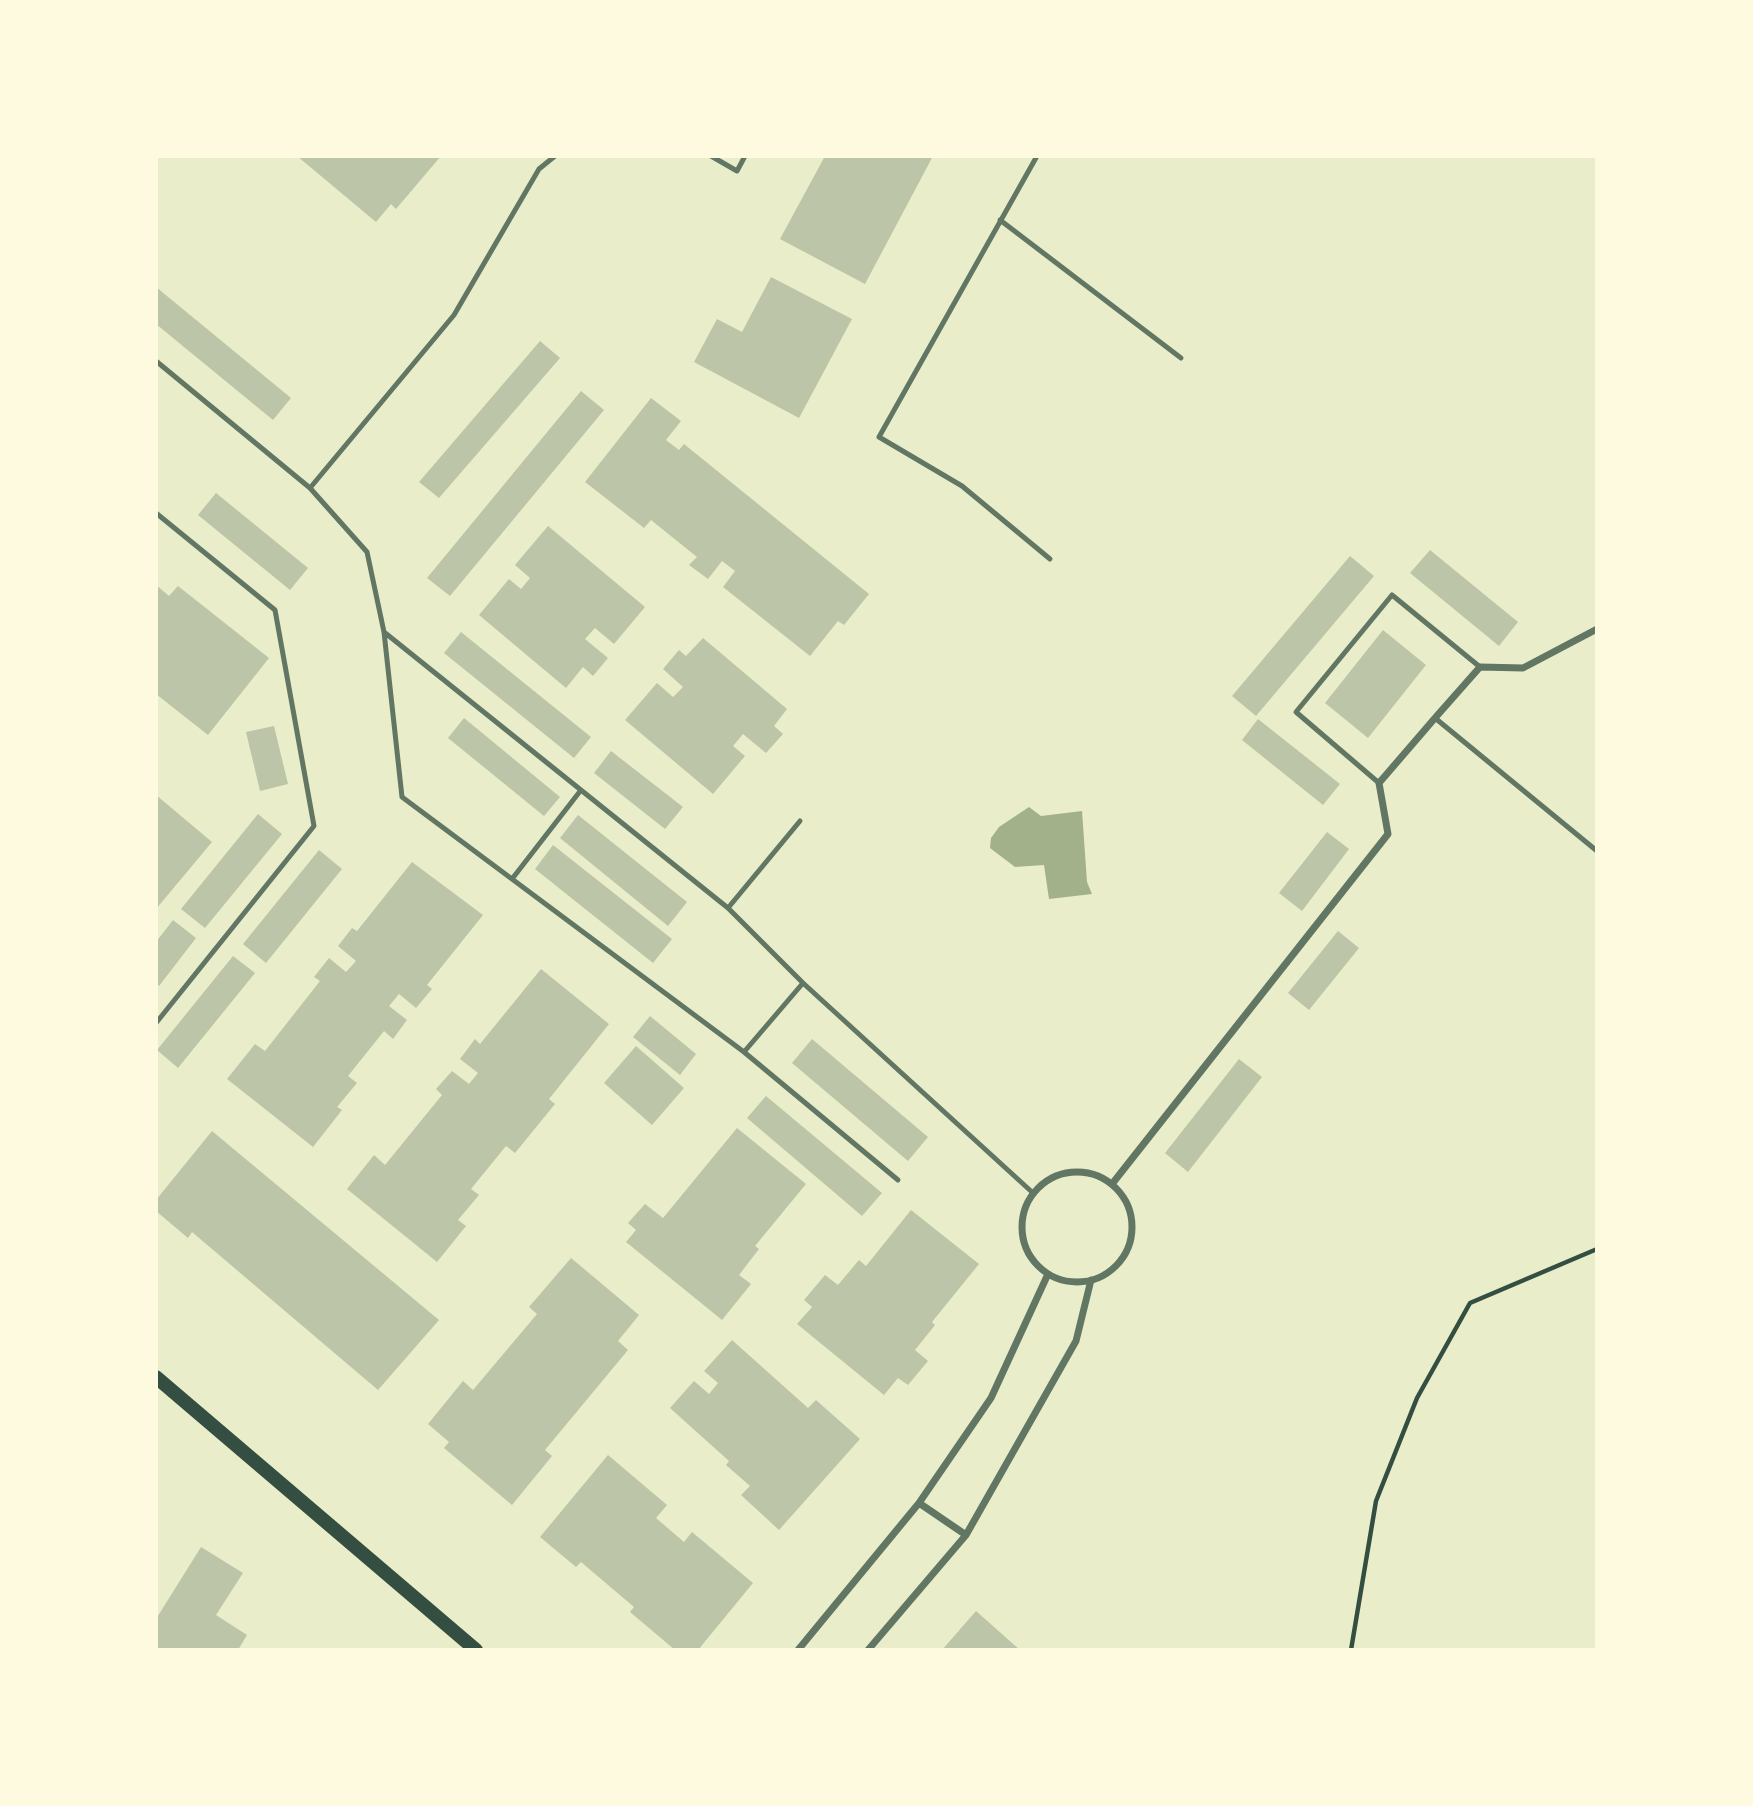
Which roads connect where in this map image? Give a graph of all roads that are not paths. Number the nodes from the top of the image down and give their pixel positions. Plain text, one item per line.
1 (555, 156) edge
2 (711, 156) edge
3 (745, 156) edge
4 (1038, 156) edge
5 (1000, 220) junction
6 (1181, 359) dead end
7 (156, 361) edge
8 (310, 488) junction
9 (156, 513) edge
10 (1050, 559) dead end
11 (1597, 629) edge
12 (384, 632) junction
13 (1480, 667) junction
14 (1435, 718) junction
15 (1379, 783) junction
16 (581, 790) junction
17 (800, 821) dead end
18 (1597, 850) edge
19 (512, 879) junction
20 (727, 908) junction
21 (803, 983) junction
22 (156, 1023) edge
23 (744, 1052) junction
24 (898, 1180) dead end
25 (1112, 1184) junction
26 (1034, 1193) junction
27 (1048, 1274) junction
28 (1091, 1280) junction
29 (156, 1377) edge
30 (919, 1503) junction
31 (966, 1535) junction
32 (477, 1650) edge
33 (798, 1650) edge
34 (868, 1650) edge

1 - 8 lane
2 - 3 lane
4 - 5 lane
5 - 6 lane
5 - 10 lane
7 - 8 lane
8 - 12 lane
9 - 22 lane
11 - 13 street
12 - 16 lane
12 - 19 lane
13 - 14 street
13 - 15 lane
14 - 15 street
14 - 18 lane
15 - 25 street
16 - 19 lane
16 - 20 lane
17 - 20 lane
19 - 23 lane
20 - 21 lane
21 - 23 lane
21 - 26 lane
23 - 24 lane
25 - 26 street
25 - 28 street
26 - 27 street
27 - 28 street
27 - 30 street
28 - 31 street
29 - 32 main road
30 - 31 street
30 - 33 street
31 - 34 street

